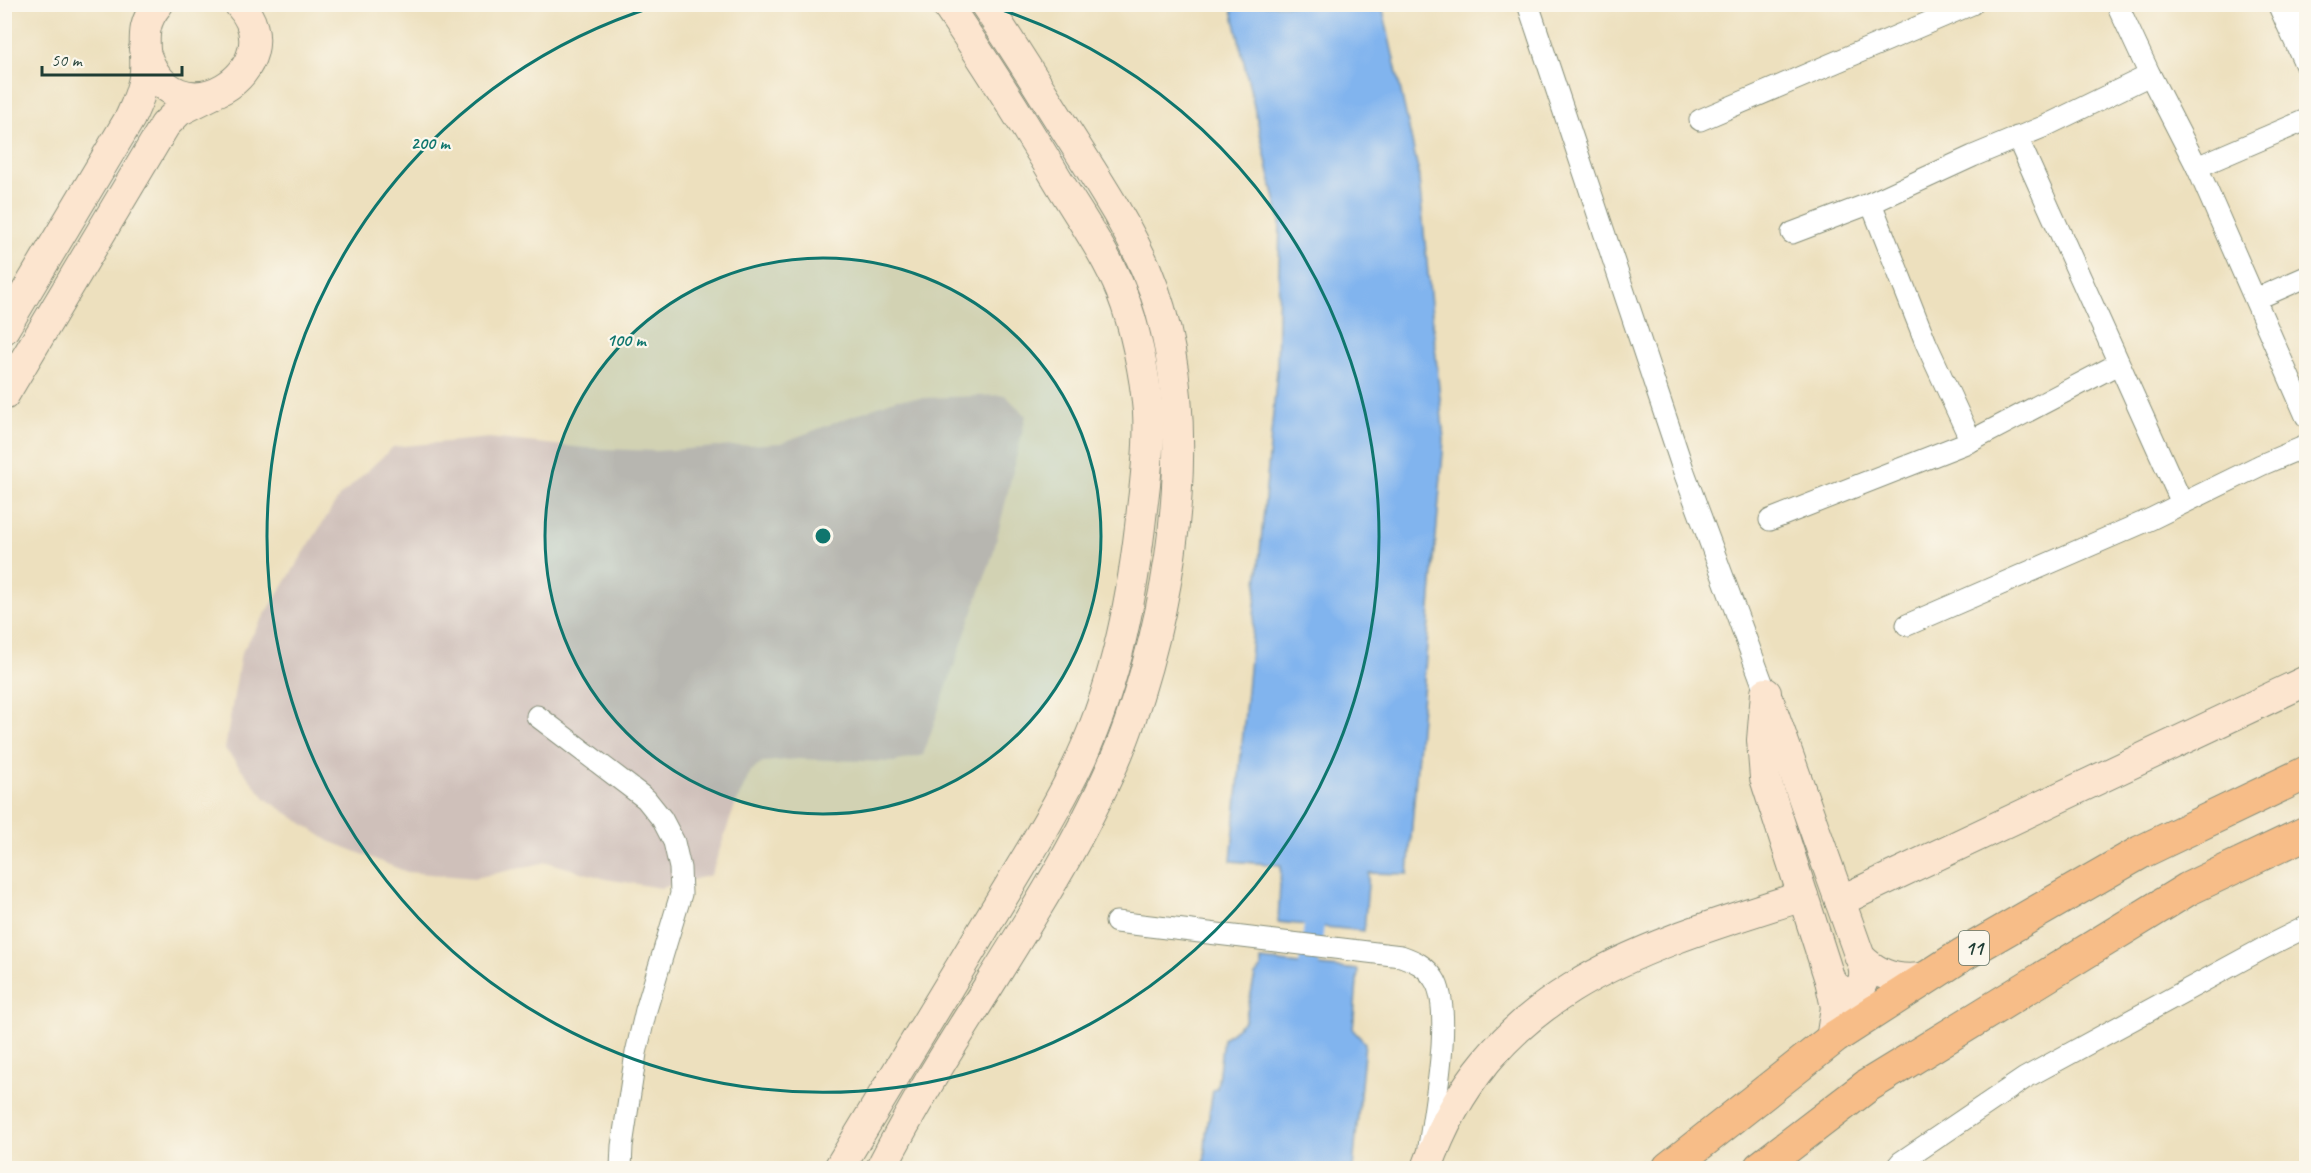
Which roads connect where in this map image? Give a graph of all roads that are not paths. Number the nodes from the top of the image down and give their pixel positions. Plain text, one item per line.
1 (158, 4) edge
2 (946, 4) edge
3 (985, 4) edge
4 (1528, 4) edge
5 (1972, 4) edge
6 (2117, 4) edge
7 (248, 12) edge
8 (2282, 13) edge
9 (2307, 13) edge
10 (144, 49) junction
11 (2307, 66) edge
12 (2150, 75) junction
13 (211, 95) junction
14 (1700, 120) dead end
15 (2307, 120) edge
16 (2017, 137) junction
17 (2197, 167) junction
18 (1871, 203) junction
19 (1792, 233) dead end
20 (2307, 277) edge
21 (2256, 299) junction
22 (4, 329) edge
23 (2118, 364) junction
24 (4, 395) edge
25 (2307, 416) edge
26 (1971, 441) junction
27 (2307, 446) edge
28 (2182, 503) junction
29 (1770, 520) dead end
30 (1906, 624) dead end
31 (2307, 681) edge
32 (1766, 693) junction
33 (537, 716) dead end
34 (2307, 773) edge
35 (2307, 832) edge
36 (1803, 896) junction
37 (1840, 901) junction
38 (1116, 922) dead end
39 (2307, 927) edge
40 (1860, 957) junction
41 (1930, 976) junction
42 (1830, 980) junction
43 (1831, 1040) junction
44 (621, 1168) edge
45 (839, 1168) edge
46 (881, 1168) edge
47 (1427, 1168) edge
48 (1669, 1168) edge
49 (1760, 1168) edge
50 (1896, 1168) edge

1 - 10 street
2 - 45 street
3 - 46 street
4 - 32 street
5 - 14 street
6 - 12 street
7 - 13 street
8 - 9 street
8 - 11 street
10 - 13 street
10 - 22 street
12 - 16 street
12 - 17 street
13 - 24 street
15 - 17 street
16 - 18 street
16 - 23 street
17 - 21 street
18 - 19 street
18 - 26 street
20 - 21 street
21 - 25 street
23 - 26 street
23 - 28 street
26 - 29 street
27 - 28 street
28 - 30 street
31 - 37 street
32 - 36 street
32 - 37 street
33 - 44 street
34 - 41 highway, 11
35 - 49 highway
36 - 42 street
36 - 47 street
37 - 40 street
38 - 47 street
39 - 50 street
40 - 41 street
40 - 42 street
41 - 43 highway, 11
42 - 43 street
43 - 48 highway, 11

